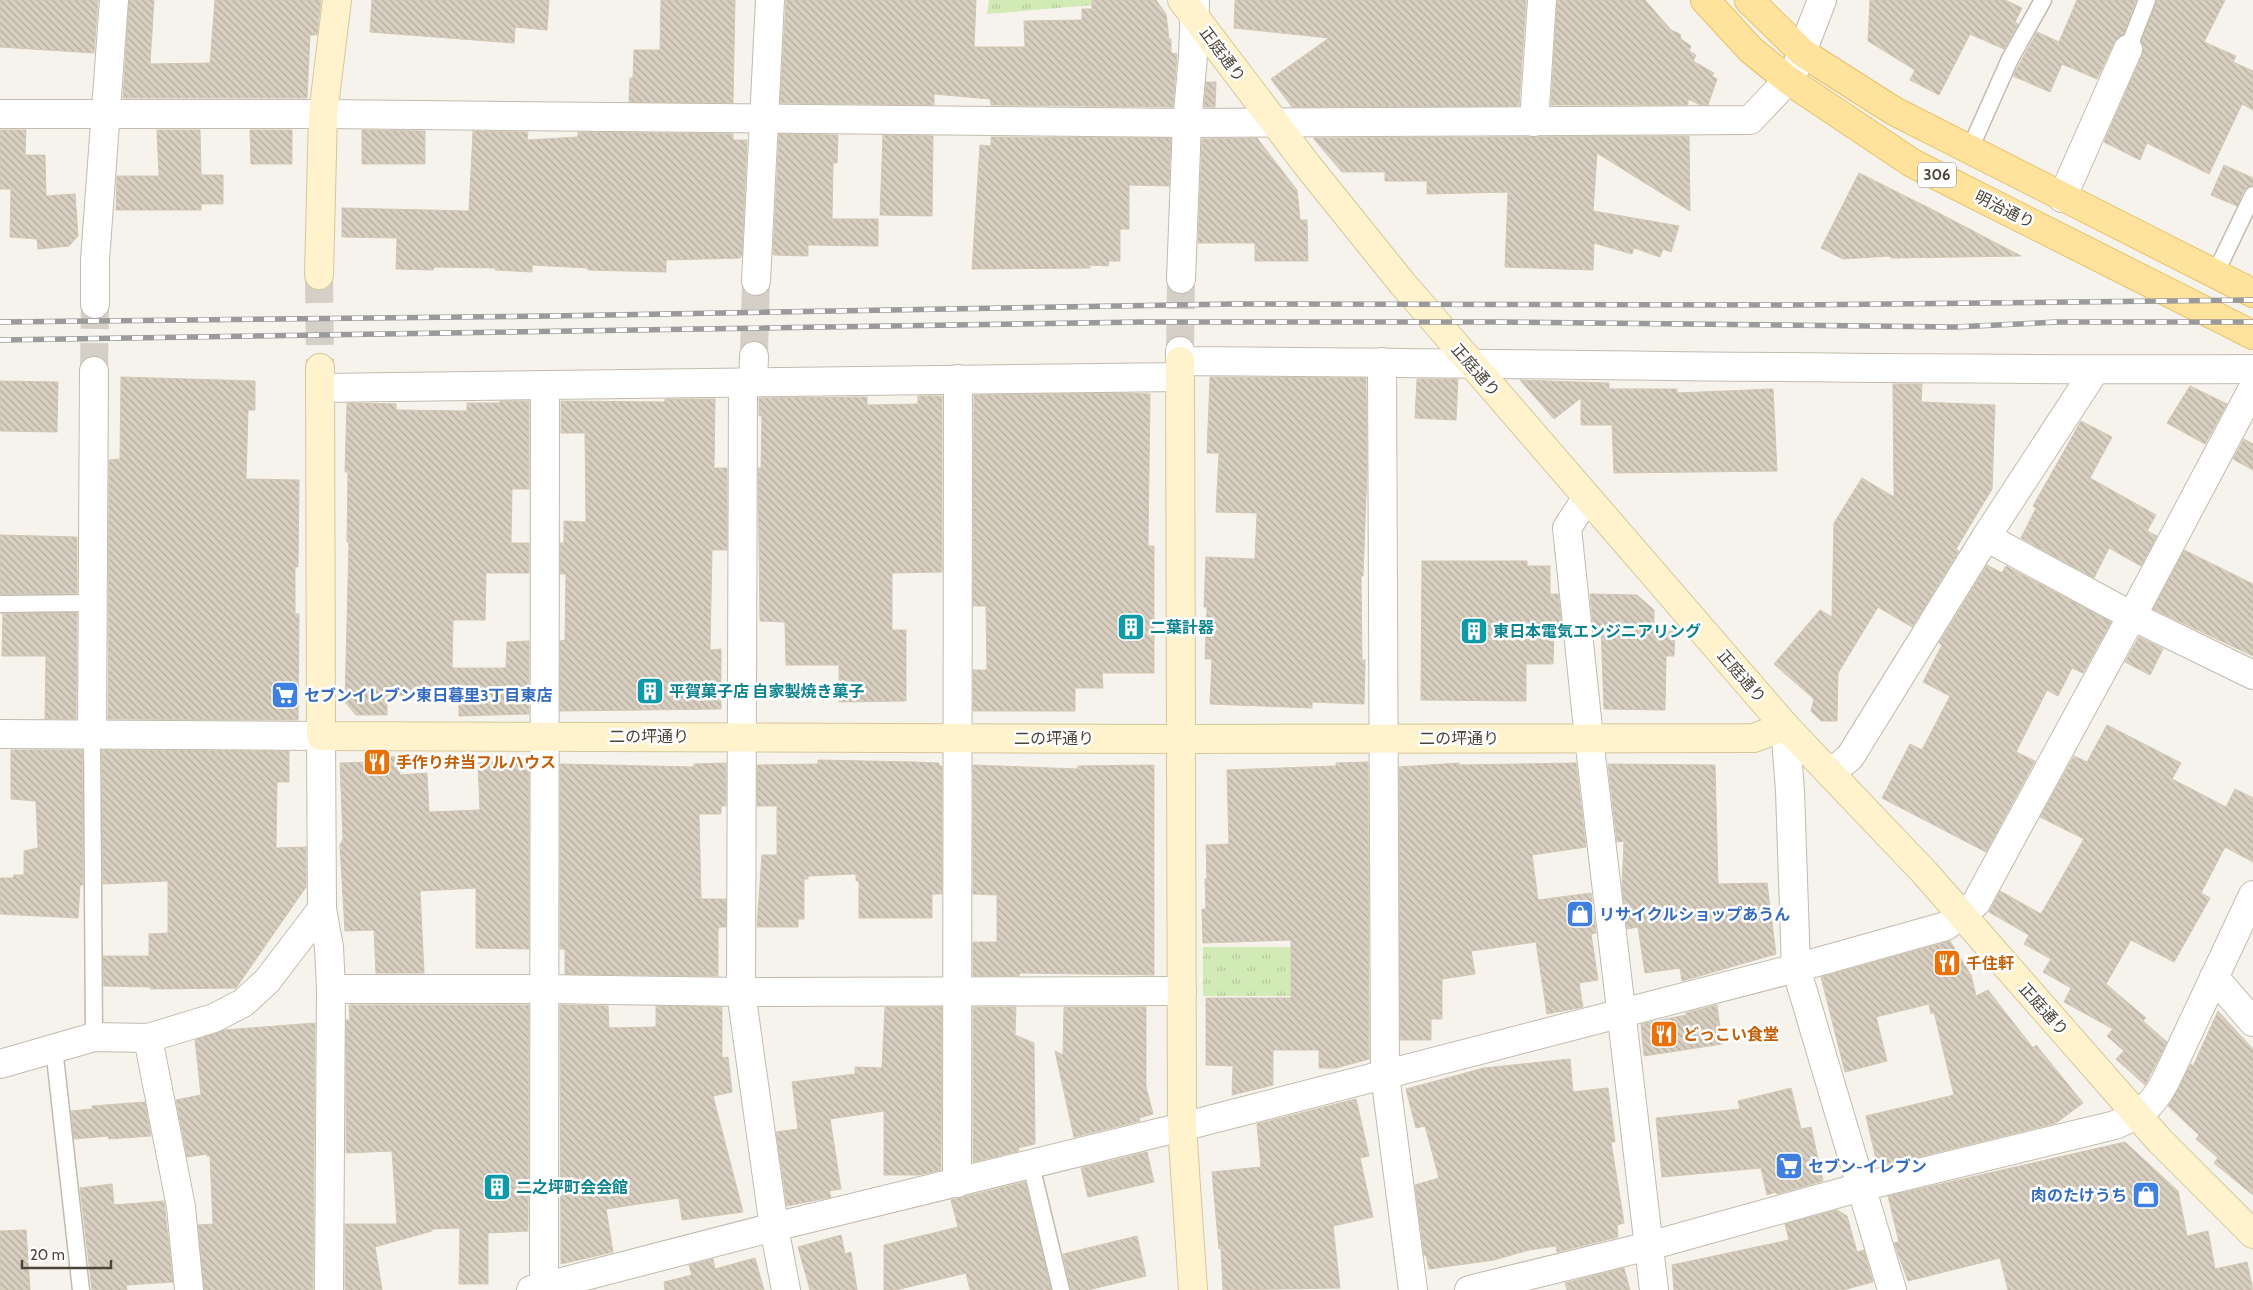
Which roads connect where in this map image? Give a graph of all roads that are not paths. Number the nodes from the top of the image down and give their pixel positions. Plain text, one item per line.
1 (114, 0) edge
2 (337, 0) edge
3 (770, 0) edge
4 (1542, 0) edge
5 (1705, 0) edge
6 (1749, 0) edge
7 (1822, 0) edge
8 (2043, 0) edge
9 (2147, 0) edge
10 (1190, 5) edge
11 (2128, 49) joint
12 (1803, 53) junction
13 (1788, 80) junction
14 (0, 114) edge
15 (323, 114) junction
16 (107, 115) junction
17 (762, 120) junction
18 (1534, 122) junction
19 (1187, 123) junction
20 (1276, 123) junction
21 (1969, 151) junction
22 (2253, 195) edge
23 (2062, 198) junction
24 (2215, 274) junction
25 (319, 275) tunnel mouth
26 (1181, 279) tunnel mouth
27 (756, 281) tunnel mouth
28 (2253, 293) edge
29 (95, 304) tunnel mouth
30 (2253, 335) edge
31 (1382, 362) junction
32 (1470, 362) junction
33 (1180, 363) junction
34 (2253, 369) edge
35 (2095, 370) junction
36 (94, 371) tunnel mouth
37 (750, 374) junction
38 (958, 379) junction
39 (545, 385) junction
40 (2253, 388) edge
41 (1587, 497) junction
42 (1986, 537) junction
43 (93, 603) junction
44 (0, 604) edge
45 (2132, 616) junction
46 (2253, 675) edge
47 (1785, 726) junction
48 (0, 734) edge
49 (92, 734) junction
50 (321, 736) junction
51 (544, 736) junction
52 (741, 737) junction
53 (957, 737) junction
54 (1385, 738) junction
55 (1589, 738) junction
56 (1180, 739) junction
57 (1830, 773) junction
58 (2253, 895) edge
59 (322, 909) junction
60 (1961, 916) junction
61 (1796, 968) junction
62 (2214, 977) junction
63 (331, 989) junction
64 (544, 989) junction
65 (957, 991) junction
66 (1182, 991) junction
67 (741, 992) junction
68 (1622, 1013) junction
69 (2253, 1022) edge
70 (94, 1037) junction
71 (148, 1038) junction
72 (54, 1048) junction
73 (0, 1064) edge
74 (1385, 1075) junction
75 (2139, 1115) junction
76 (1182, 1127) junction
77 (1031, 1165) junction
78 (956, 1183) junction
79 (1861, 1187) junction
80 (774, 1227) junction
81 (2253, 1234) edge
82 (1649, 1246) junction
83 (540, 1289) edge
84 (81, 1290) edge
85 (189, 1290) edge
86 (330, 1290) edge
87 (786, 1290) edge
88 (1061, 1290) edge
89 (1193, 1290) edge
90 (1413, 1290) edge
91 (1470, 1290) edge
92 (1654, 1290) edge
93 (1892, 1290) edge

1 - 16 street
2 - 15 street
3 - 17 street
4 - 18 street
5 - 13 main road, 明治通り / 306
6 - 12 main road, 306
7 - 12 street
8 - 21 lane
9 - 11 lane
10 - 19 street
10 - 20 street, 正庭通り
11 - 23 street
12 - 13 street
12 - 21 main road, 306
13 - 18 street
13 - 30 main road, 明治通り / 306
14 - 16 street
15 - 16 street
15 - 17 street
15 - 25 street
16 - 29 street
17 - 19 street
17 - 27 street
18 - 20 street
19 - 20 street
19 - 26 street
20 - 32 street, 正庭通り
21 - 23 main road, 306
22 - 24 lane
23 - 24 main road, 306
24 - 28 main road, 306
31 - 32 street
31 - 33 street
31 - 54 street
32 - 35 street
32 - 41 street, 正庭通り
33 - 38 street
33 - 56 street
34 - 35 street
35 - 42 street
36 - 43 street
37 - 38 street
37 - 39 street
37 - 52 street
38 - 53 street
39 - 50 street
39 - 51 street
40 - 45 street
41 - 47 street, 正庭通り
41 - 55 street
42 - 45 street
42 - 57 street
43 - 44 lane
43 - 49 street
45 - 46 street
45 - 60 street
47 - 55 street, 二の坪通り
47 - 57 street, 正庭通り
47 - 61 street
48 - 49 street
49 - 50 street
49 - 70 lane
50 - 51 street, 二の坪通り
50 - 59 street
51 - 52 street, 二の坪通り
51 - 64 street
52 - 53 street, 二の坪通り
52 - 67 street
53 - 56 street, 二の坪通り
53 - 65 street
54 - 55 street, 二の坪通り
54 - 56 street, 二の坪通り
54 - 74 street
55 - 68 street
56 - 66 street
57 - 60 street, 正庭通り
58 - 62 street
59 - 63 street
59 - 71 street
60 - 61 street
60 - 75 street, 正庭通り
61 - 68 street
61 - 79 street
62 - 69 street
62 - 75 street
63 - 64 street
63 - 86 street
64 - 67 street
64 - 83 street
65 - 66 street
65 - 67 street
65 - 78 street
66 - 76 street
67 - 80 street
68 - 74 street
68 - 82 street
70 - 71 street
70 - 72 street
71 - 85 street
72 - 73 street
72 - 84 lane
74 - 76 street
74 - 90 street
75 - 79 street
75 - 81 street, 正庭通り
76 - 77 street
76 - 89 street
77 - 78 street
77 - 88 lane
78 - 80 street
79 - 82 street
79 - 93 street
80 - 83 street
80 - 87 street
82 - 91 street
82 - 92 street

